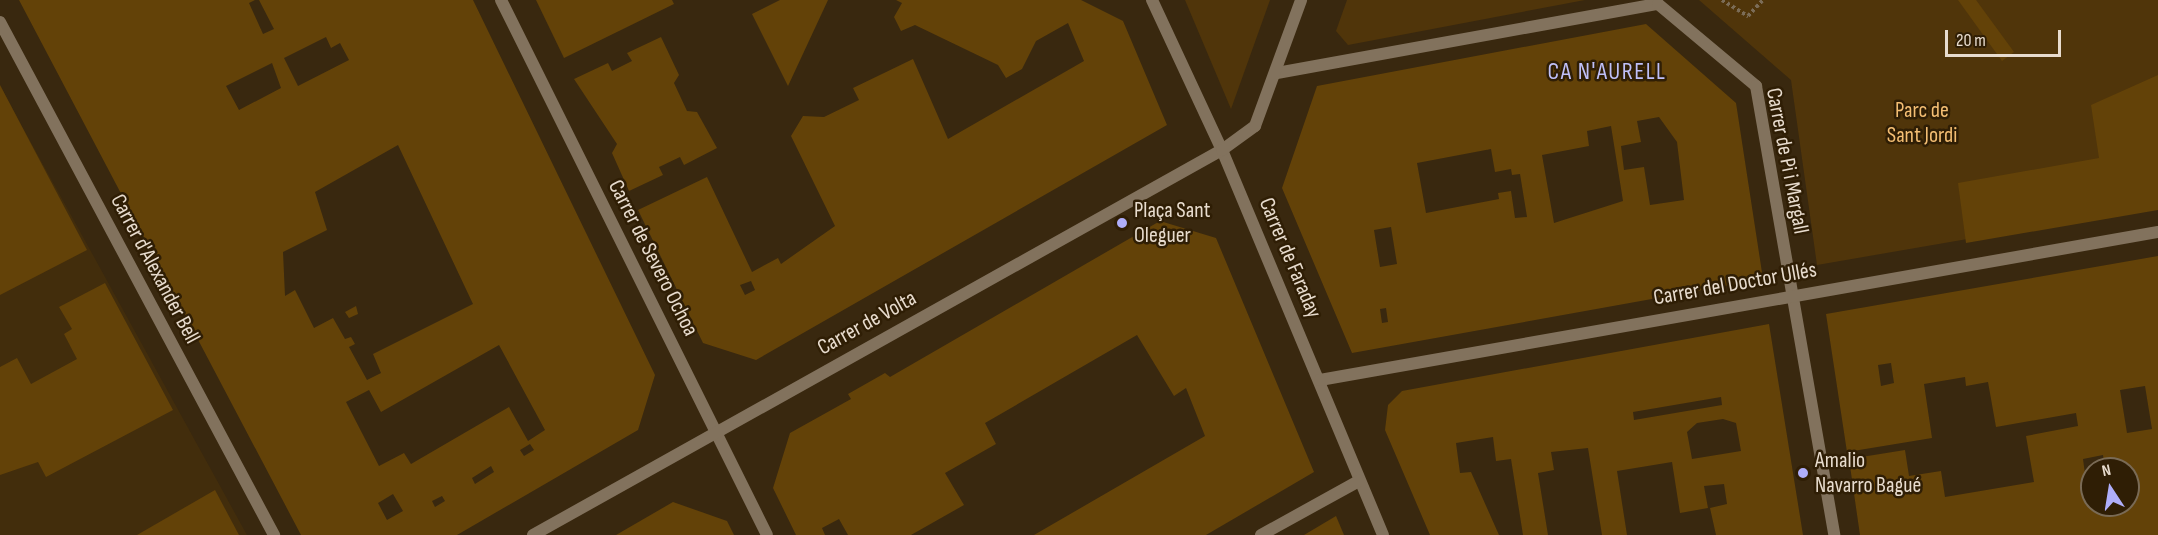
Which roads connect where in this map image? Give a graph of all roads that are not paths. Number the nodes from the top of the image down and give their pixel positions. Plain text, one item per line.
1 (501, 0) edge
2 (1152, 0) edge
3 (1301, 0) edge
4 (0, 22) edge
5 (1277, 73) junction
6 (1222, 150) junction
7 (2158, 232) edge
8 (1791, 295) junction
9 (1320, 380) junction
10 (716, 430) junction
11 (1359, 481) junction
12 (274, 535) edge
13 (533, 535) edge
14 (767, 535) edge
15 (1261, 535) edge
16 (1383, 535) edge
17 (1834, 535) edge

1 - 10 street, Carrer de Severo Ochoa
2 - 6 street, Carrer de Faraday
3 - 5 street, Carrer de Volta
4 - 12 street, Carrer d'Alexander Bell
5 - 6 street, Carrer de Volta
5 - 8 street, Carrer de Pi i Margall
6 - 9 street, Carrer de Faraday
6 - 10 street, Carrer de Volta
7 - 8 street, Carrer del Doctor Ullés
8 - 9 street, Carrer del Doctor Ullés
8 - 17 street, Carrer de Pi i Margall
9 - 11 street, Carrer de Faraday
10 - 13 street, Carrer de Volta
10 - 14 street, Carrer de Severo Ochoa
11 - 15 street
11 - 16 street, Carrer de Faraday

